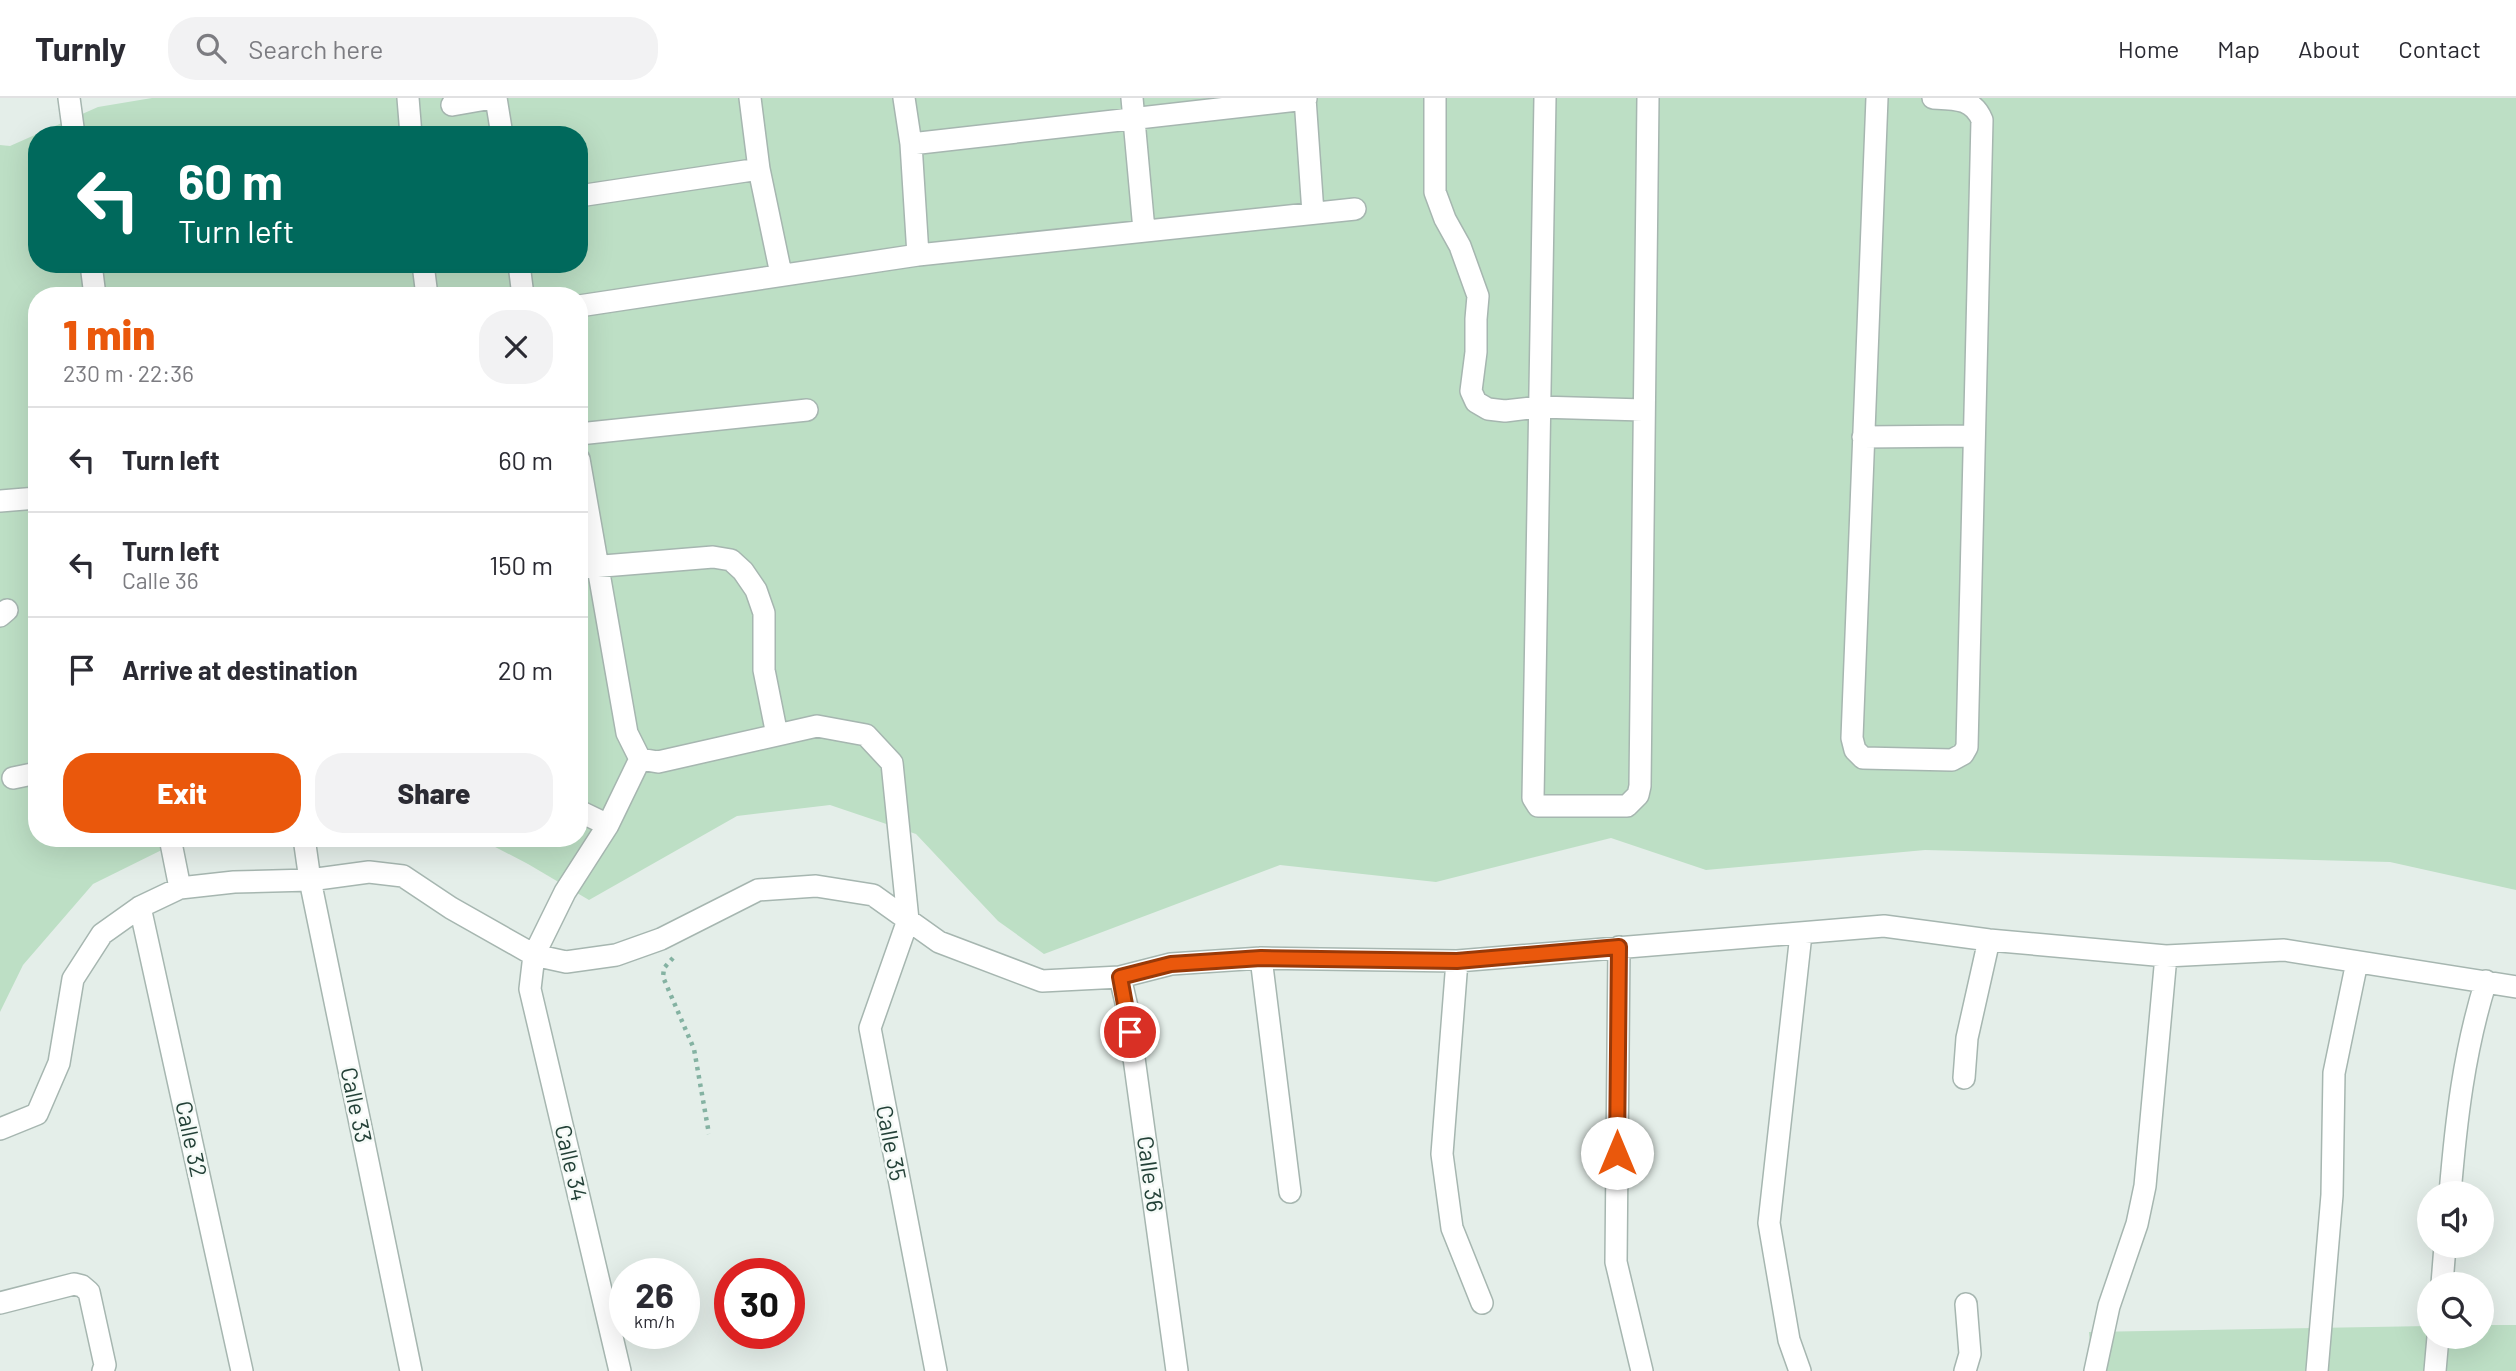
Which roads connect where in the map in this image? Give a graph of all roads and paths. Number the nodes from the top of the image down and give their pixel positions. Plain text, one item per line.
1 (69, 98) edge
2 (408, 98) edge
3 (494, 98) edge
4 (750, 98) edge
5 (904, 98) edge
6 (1435, 98) edge
7 (1545, 98) edge
8 (1648, 98) edge
9 (1877, 98) edge
10 (1933, 98) edge
11 (1306, 99) edge
12 (452, 105) dead end
13 (1133, 108) edge
14 (73, 126) edge
15 (410, 126) edge
16 (500, 126) edge
17 (911, 144) junction
18 (759, 169) junction
19 (588, 195) edge
20 (1355, 209) dead end
21 (1313, 213) junction
22 (1144, 230) junction
23 (918, 255) junction
24 (781, 274) junction
25 (588, 305) edge
26 (1539, 407) junction
27 (807, 410) dead end
28 (1643, 410) junction
29 (588, 433) edge
30 (1974, 436) junction
31 (1863, 437) junction
32 (28, 499) edge
33 (0, 501) edge
34 (589, 567) edge
35 (777, 735) junction
36 (640, 759) junction
37 (28, 775) edge
38 (13, 778) dead end
39 (588, 815) edge
40 (608, 825) junction
41 (172, 847) edge
42 (305, 847) edge
43 (310, 880) junction
44 (180, 888) junction
45 (140, 907) junction
46 (908, 920) junction
47 (685, 925) junction
48 (1801, 934) junction
49 (1989, 940) junction
50 (1619, 947) junction
51 (534, 955) junction
52 (2166, 956) junction
53 (1261, 958) junction
54 (1457, 961) junction
55 (2357, 962) junction
56 (1120, 977) junction
57 (2486, 981) junction
58 (2516, 987) edge
59 (1964, 1078) dead end
60 (0, 1129) edge
61 (709, 1134) dead end
62 (2451, 1181) edge
63 (1290, 1192) dead end
64 (0, 1303) edge
65 (1482, 1303) dead end
66 (1966, 1304) dead end
67 (2437, 1349) edge
68 (103, 1371) edge
69 (242, 1371) edge
70 (411, 1371) edge
71 (620, 1371) edge
72 (936, 1371) edge
73 (1177, 1371) edge
74 (1642, 1371) edge
75 (1800, 1371) edge
76 (1965, 1371) edge
77 (2095, 1371) edge
78 (2317, 1371) edge
79 (2435, 1371) edge

1 - 14 street
2 - 15 street
3 - 12 street
3 - 16 street
4 - 18 street
5 - 17 street
6 - 26 street
7 - 26 street
8 - 28 street
9 - 31 street
10 - 30 street
11 - 13 street
11 - 21 street
13 - 17 street
13 - 22 street
17 - 23 street
18 - 19 street
18 - 24 street
20 - 21 street
21 - 22 street
22 - 23 street
23 - 24 street
24 - 25 street
26 - 28 street
26 - 28 street
27 - 29 street
30 - 31 street
30 - 31 street
32 - 33 street
34 - 35 street
34 - 36 street
35 - 36 street
35 - 46 street
36 - 40 street, Calle 34
37 - 38 street
39 - 40 street
40 - 51 street, Calle 34
41 - 44 street
42 - 43 street, Calle 33
43 - 44 street
43 - 51 street
43 - 70 street, Calle 33
44 - 45 street
45 - 60 street
45 - 69 street, Calle 32
46 - 47 street
46 - 56 street
46 - 72 street, Calle 35
47 - 51 street
47 - 61 path
48 - 49 street
48 - 50 street
48 - 75 street
49 - 52 street
49 - 59 street
50 - 54 street
50 - 74 street
51 - 71 street, Calle 34
52 - 55 street
52 - 77 street
53 - 54 street
53 - 56 street
53 - 63 street
54 - 65 street
55 - 57 street
55 - 78 street
56 - 73 street, Calle 36
57 - 58 street
57 - 62 street
64 - 68 street
66 - 76 street
67 - 79 street

